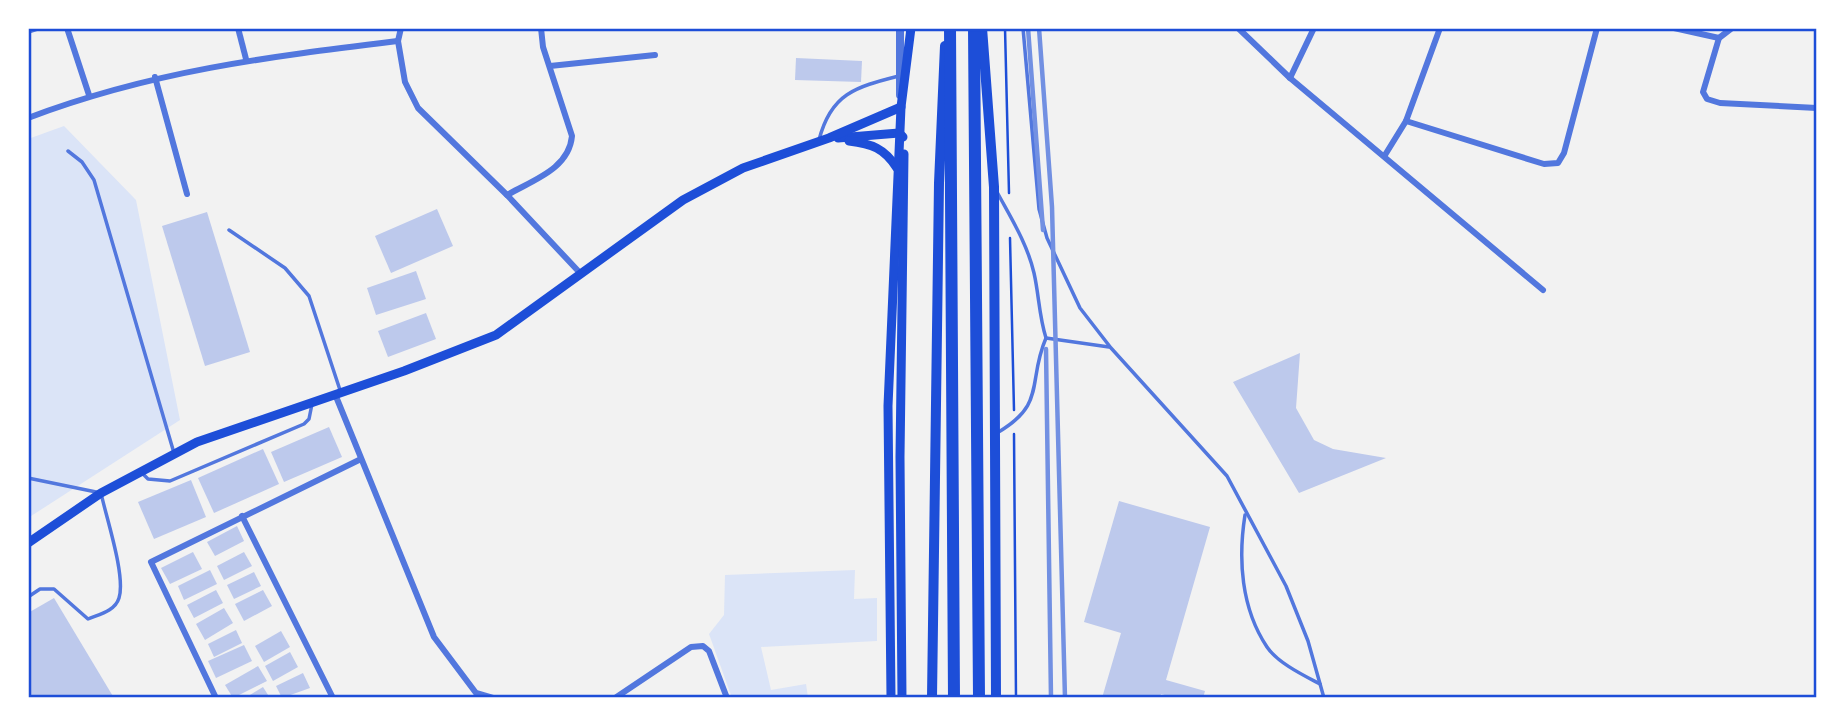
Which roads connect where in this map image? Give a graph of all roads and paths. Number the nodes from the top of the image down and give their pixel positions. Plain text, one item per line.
1 (37, 28) edge
2 (66, 28) edge
3 (238, 28) edge
4 (401, 28) edge
5 (541, 28) edge
6 (900, 28) edge
7 (911, 28) edge
8 (947, 28) edge
9 (974, 28) edge
10 (982, 28) edge
11 (1005, 28) edge
12 (1023, 28) edge
13 (1238, 28) edge
14 (1314, 28) edge
15 (1440, 28) edge
16 (1597, 28) edge
17 (1674, 28) edge
18 (1732, 28) edge
19 (28, 30) edge
20 (1719, 38) junction
21 (398, 41) junction
22 (655, 55) dead end
23 (246, 60) junction
24 (550, 66) junction
25 (899, 76) junction
26 (155, 77) junction
27 (1290, 78) junction
28 (89, 95) junction
29 (901, 107) junction
30 (1817, 108) edge
31 (28, 118) edge
32 (1406, 121) junction
33 (900, 134) junction
34 (830, 138) junction
35 (819, 142) junction
36 (68, 151) dead end
37 (1385, 155) junction
38 (898, 170) junction
39 (994, 187) junction
40 (187, 194) dead end
41 (507, 195) junction
42 (1009, 214) junction
43 (229, 230) dead end
44 (581, 274) junction
45 (1543, 290) dead end
46 (1046, 338) junction
47 (1111, 348) junction
48 (338, 393) junction
49 (313, 401) junction
50 (1014, 424) junction
51 (993, 436) junction
52 (174, 453) junction
53 (361, 459) junction
54 (140, 470) junction
55 (28, 478) edge
56 (101, 493) junction
57 (1246, 513) junction
58 (242, 516) junction
59 (28, 543) edge
60 (28, 597) edge
61 (1320, 684) junction
62 (474, 695) edge
63 (216, 698) edge
64 (333, 698) edge
65 (493, 698) edge
66 (615, 698) edge
67 (727, 698) edge
68 (891, 698) edge
69 (902, 698) edge
70 (932, 698) edge
71 (954, 698) edge
72 (979, 698) edge
73 (996, 698) edge
74 (1016, 698) edge
75 (1324, 698) edge

1 - 19 street
2 - 28 street
3 - 23 street
4 - 21 street
5 - 24 street
6 - 25 street
7 - 29 main road
8 - 70 main road
8 - 71 highway
9 - 72 highway
10 - 39 main road
11 - 42 path
12 - 47 lane
13 - 27 street
14 - 27 street
15 - 32 street
16 - 32 street
17 - 20 street
18 - 20 street
20 - 30 street
21 - 23 street
21 - 41 street
22 - 24 street
23 - 26 street
24 - 41 street
25 - 29 street
25 - 35 lane
26 - 28 street
26 - 40 street
27 - 37 street
28 - 31 street
29 - 33 main road
29 - 34 main road
32 - 37 street
33 - 34 main road
33 - 38 main road
33 - 69 main road
34 - 35 main road
34 - 38 main road
35 - 44 main road
36 - 52 lane
37 - 45 street
38 - 68 main road
39 - 42 lane
39 - 51 main road
41 - 44 street
42 - 46 lane
42 - 50 path
43 - 48 lane
44 - 48 main road
46 - 47 lane
46 - 50 lane
47 - 57 lane
48 - 49 main road
48 - 53 street
49 - 52 main road
49 - 54 lane
50 - 51 lane
50 - 74 path
51 - 73 main road
52 - 54 main road
53 - 58 street
53 - 62 street
54 - 56 main road
55 - 56 lane
56 - 59 main road
56 - 60 lane
57 - 61 lane
57 - 61 lane
58 - 63 street
58 - 64 street
61 - 75 lane
62 - 65 street
66 - 67 street

